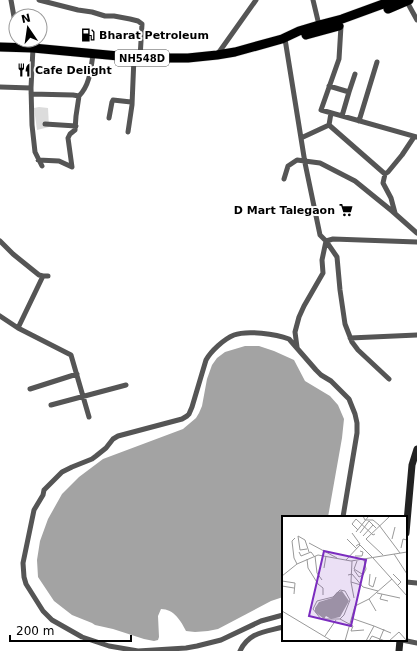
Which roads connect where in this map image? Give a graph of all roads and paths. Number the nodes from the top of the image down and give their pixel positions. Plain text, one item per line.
1 (39, 0) edge
2 (256, 0) edge
3 (313, 0) edge
4 (394, 0) edge
5 (407, 0) edge
6 (417, 20) edge
7 (319, 25) junction
8 (341, 26) junction
9 (283, 39) junction
10 (33, 48) joint
11 (93, 54) junction
12 (217, 54) junction
13 (137, 57) junction
14 (377, 62) dead end
15 (355, 74) dead end
16 (330, 86) junction
17 (0, 88) edge
18 (31, 88) junction
19 (349, 92) junction
20 (31, 94) junction
21 (79, 96) junction
22 (131, 102) junction
23 (331, 113) junction
24 (342, 116) junction
25 (109, 118) dead end
26 (359, 121) junction
27 (45, 124) dead end
28 (329, 124) junction
29 (76, 126) junction
30 (128, 132) dead end
31 (415, 137) edge
32 (301, 138) junction
33 (38, 160) junction
34 (305, 161) junction
35 (42, 166) dead end
36 (385, 174) junction
37 (284, 179) dead end
38 (395, 213) junction
39 (417, 234) edge
40 (0, 241) edge
41 (326, 241) junction
42 (417, 242) edge
43 (0, 316) edge
44 (18, 328) junction
45 (417, 335) edge
46 (350, 338) junction
47 (297, 347) junction
48 (77, 374) junction
49 (389, 379) dead end
50 (126, 385) dead end
51 (30, 389) dead end
52 (83, 396) junction
53 (51, 405) dead end
54 (89, 417) dead end
55 (417, 449) edge
56 (343, 516) edge
57 (407, 522) edge
58 (407, 582) edge
59 (417, 583) edge
60 (282, 615) edge
61 (282, 627) edge
62 (401, 641) edge
63 (406, 641) edge
64 (417, 643) edge
65 (240, 651) edge
66 (399, 651) edge

1 - 13 street
2 - 12 street
3 - 7 street
4 - 7 highway, NH548D
5 - 6 street
5 - 8 highway, NH548D
7 - 9 highway, NH548D
8 - 9 highway, NH548D
8 - 16 street
9 - 12 highway, NH548D
9 - 32 street
10 - 11 highway, NH548D
10 - 18 street
11 - 13 highway, NH548D
11 - 21 street
12 - 13 highway, NH548D
13 - 22 street
14 - 26 street
15 - 19 street
16 - 19 street
16 - 23 street
17 - 18 street
18 - 20 street
19 - 24 street
20 - 21 street
20 - 33 street
21 - 29 street
22 - 25 street
22 - 30 street
23 - 24 street
23 - 28 street
24 - 26 street
26 - 31 street
27 - 29 street
28 - 32 street
28 - 36 street
29 - 33 street
31 - 36 street
32 - 34 street
33 - 35 street
34 - 37 street
34 - 38 street
34 - 41 street
36 - 38 street
38 - 39 street
40 - 44 street
41 - 42 street
41 - 46 street
41 - 47 street
43 - 44 street
44 - 48 street
45 - 46 street
46 - 49 street
47 - 56 street
47 - 60 street
48 - 51 street
48 - 52 street
50 - 52 street
52 - 53 street
52 - 54 street
55 - 57 street
58 - 59 street
61 - 65 street
62 - 66 street
63 - 64 street

